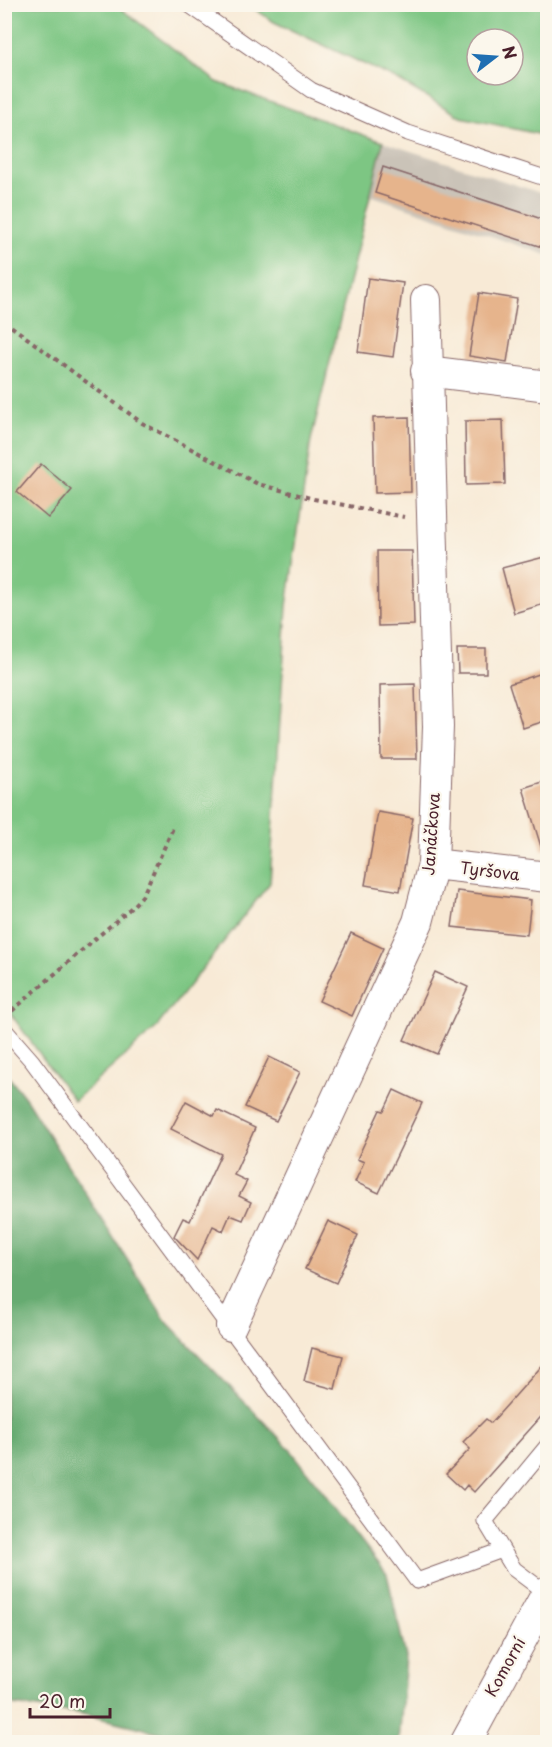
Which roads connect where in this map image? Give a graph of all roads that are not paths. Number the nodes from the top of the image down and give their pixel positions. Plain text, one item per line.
1 (188, 4) edge
2 (548, 179) edge
3 (426, 300) dead end
4 (426, 371) junction
5 (548, 386) edge
6 (433, 864) junction
7 (548, 877) edge
8 (4, 1029) edge
9 (231, 1326) junction
10 (548, 1445) edge
11 (502, 1550) junction
12 (547, 1592) edge
13 (466, 1743) edge

1 - 2 lane
3 - 4 street, Janáčkova
4 - 5 street
4 - 6 street, Janáčkova
6 - 7 street, Tyršova
6 - 9 street, Janáčkova
8 - 9 lane
9 - 11 lane
10 - 11 lane, Komorní
11 - 12 lane, Komorní
12 - 13 street, Komorní

